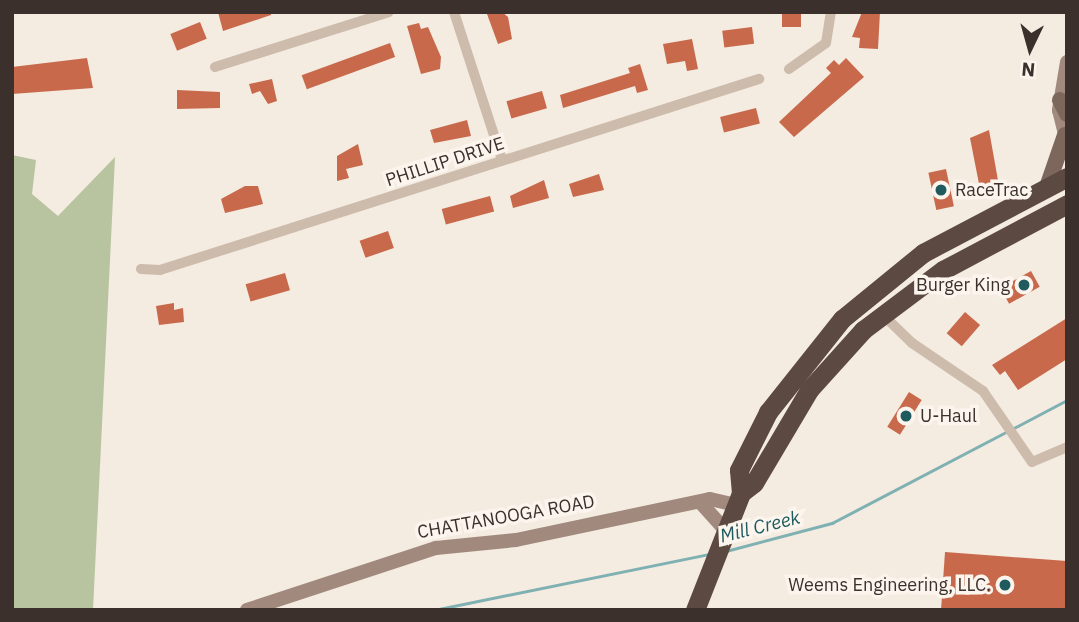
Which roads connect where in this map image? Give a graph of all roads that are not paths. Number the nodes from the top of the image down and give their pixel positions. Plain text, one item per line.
1 (389, 12) edge
2 (454, 12) edge
3 (831, 12) edge
4 (1067, 62) edge
5 (215, 67) dead end
6 (789, 69) dead end
7 (759, 79) dead end
8 (1063, 107) edge
9 (1066, 138) edge
10 (502, 160) junction
11 (1067, 177) edge
12 (1047, 187) junction
13 (1067, 204) edge
14 (141, 269) dead end
15 (882, 314) junction
16 (1067, 447) edge
17 (738, 499) junction
18 (700, 502) junction
19 (725, 530) junction
20 (247, 610) edge
21 (695, 610) edge

1 - 5 street
2 - 10 street
3 - 6 street
4 - 8 street
7 - 10 street, PHILLIP DRIVE
8 - 9 street
9 - 12 main road
10 - 14 street, PHILLIP DRIVE
11 - 12 highway
12 - 17 highway
13 - 15 highway
15 - 16 street
15 - 17 highway
17 - 18 street, CHATTANOOGA ROAD
17 - 19 highway
18 - 19 street
18 - 20 street, CHATTANOOGA ROAD
19 - 21 highway

